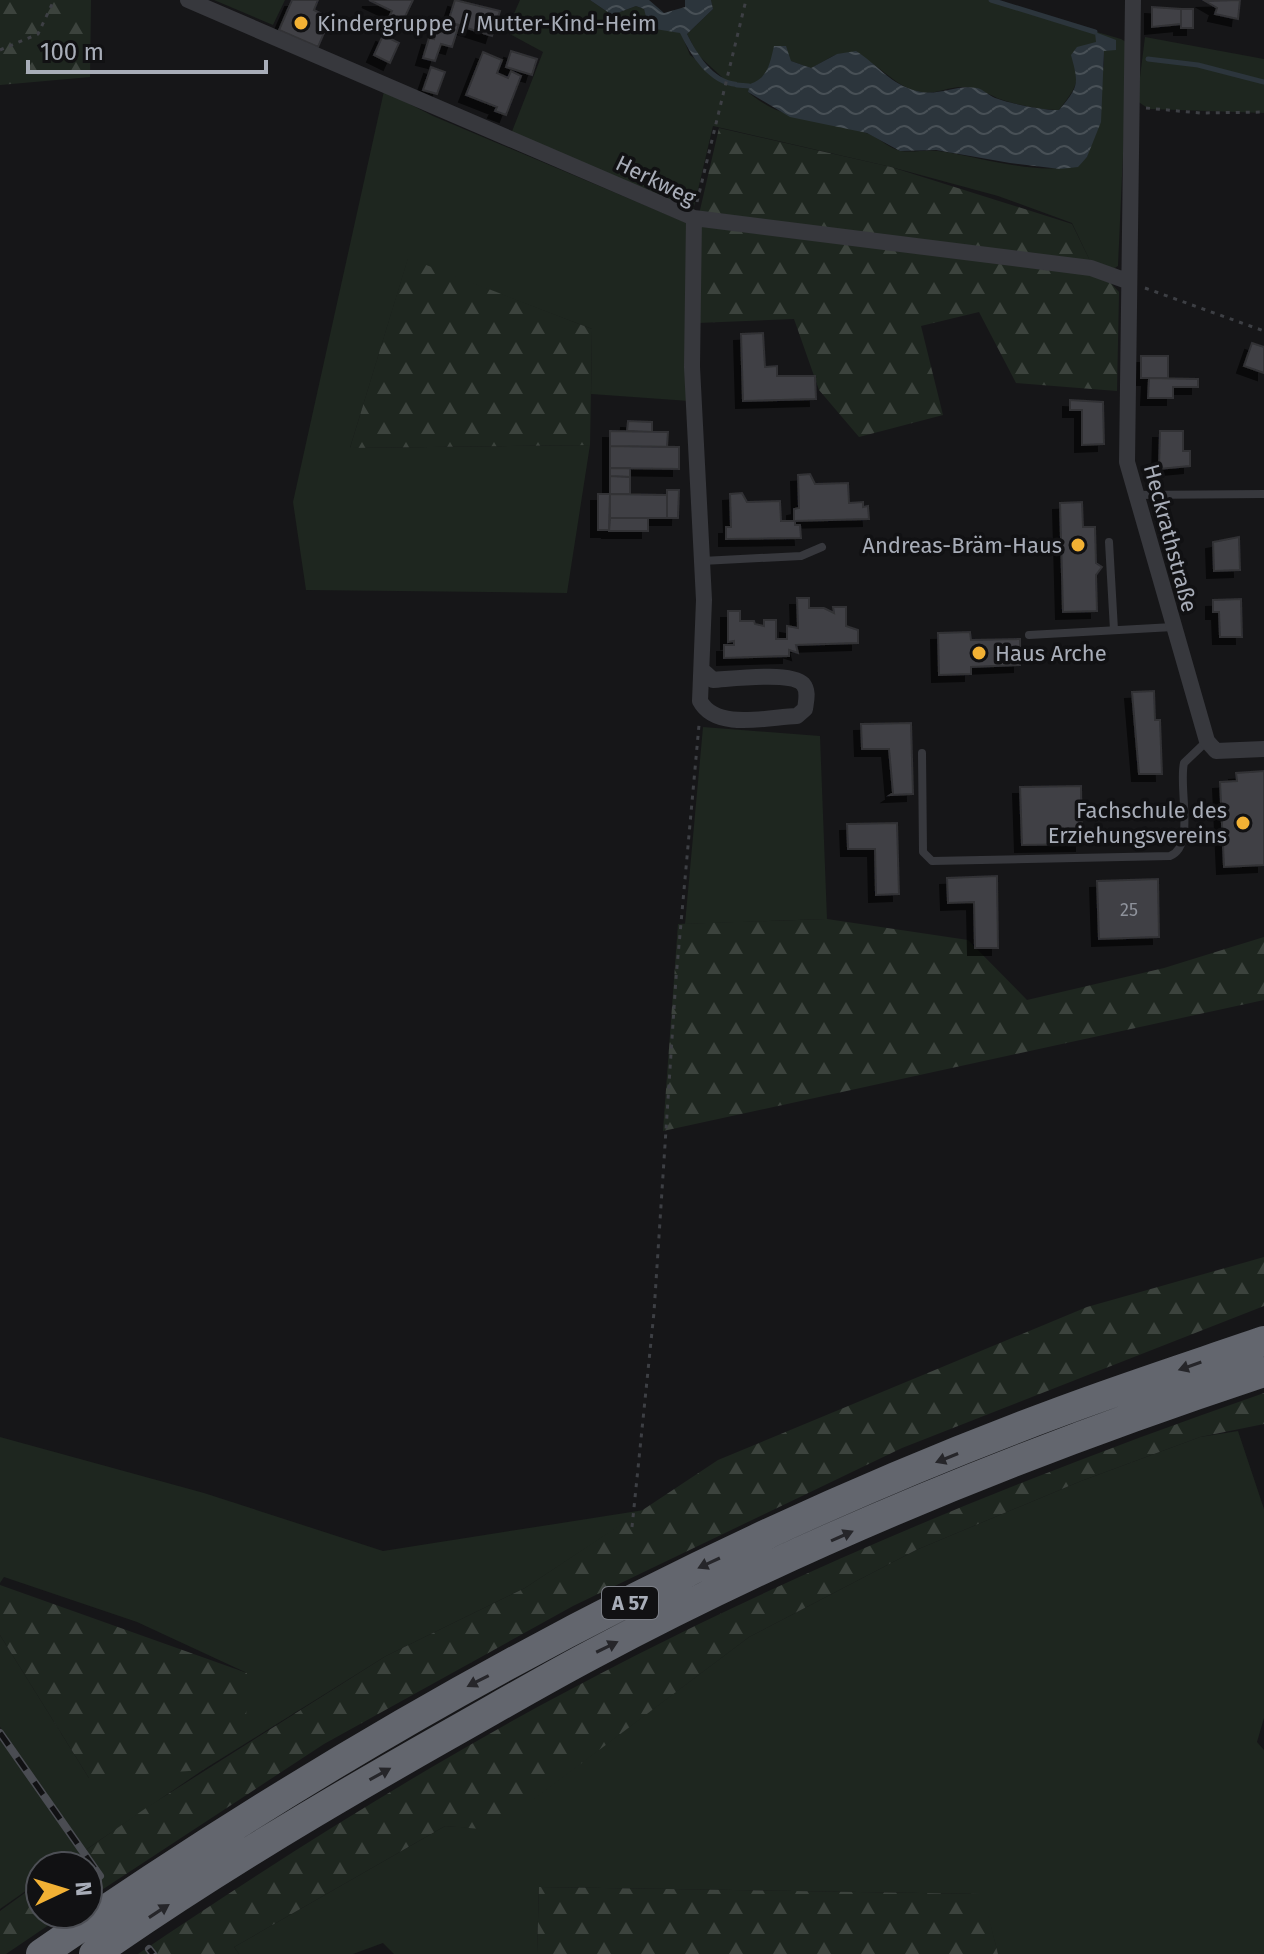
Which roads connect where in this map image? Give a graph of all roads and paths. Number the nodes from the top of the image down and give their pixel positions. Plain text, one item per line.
1 (54, 0) edge
2 (188, 0) edge
3 (746, 0) edge
4 (1133, 0) edge
5 (0, 50) edge
6 (1132, 102) junction
7 (1264, 112) edge
8 (694, 218) junction
9 (1127, 281) junction
10 (1264, 331) edge
11 (1264, 494) edge
12 (1134, 495) junction
13 (1109, 542) dead end
14 (822, 547) dead end
15 (702, 561) junction
16 (1173, 627) junction
17 (1114, 630) junction
18 (1029, 635) dead end
19 (702, 670) junction
20 (700, 701) junction
21 (1207, 741) junction
22 (1264, 749) edge
23 (922, 753) dead end
24 (1264, 1341) edge
25 (1264, 1372) edge
26 (632, 1527) dead end
27 (41, 1954) edge
28 (94, 1954) edge

1 - 5 path
2 - 8 street, Herkweg
3 - 8 path
4 - 6 street, Heckrathstraße
6 - 7 path
6 - 9 street, Heckrathstraße
8 - 9 street
8 - 15 street, Herkweg
9 - 10 path
9 - 12 street, Heckrathstraße
11 - 12 lane
12 - 16 street, Heckrathstraße
13 - 17 lane
14 - 15 lane
15 - 19 street, Herkweg
16 - 17 lane
16 - 21 street, Heckrathstraße
17 - 18 lane
19 - 20 street, Herkweg
19 - 20 street
20 - 26 path
21 - 22 street
21 - 23 lane
24 -> 27 highway, A 57
28 -> 25 highway, A 57

